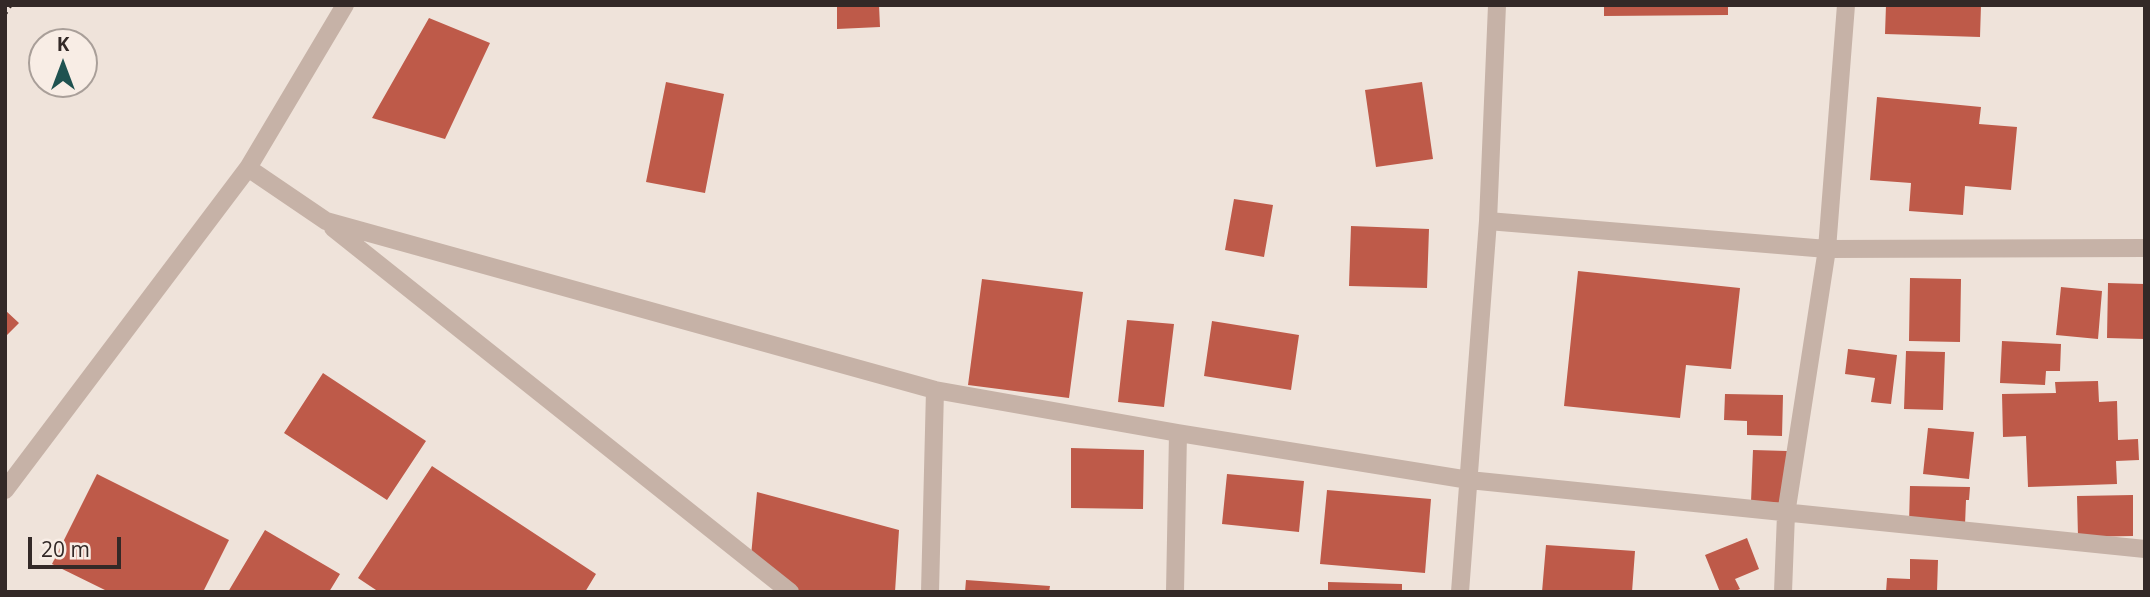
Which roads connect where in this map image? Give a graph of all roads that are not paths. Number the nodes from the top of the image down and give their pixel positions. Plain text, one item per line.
1 (345, 5) edge
2 (1497, 5) edge
3 (1846, 5) edge
4 (248, 168) junction
5 (326, 221) junction
6 (1488, 221) junction
7 (2145, 248) edge
8 (1827, 249) junction
9 (935, 390) junction
10 (1178, 433) junction
11 (1469, 480) junction
12 (5, 490) edge
13 (1786, 514) junction
14 (2145, 549) edge
15 (790, 592) edge
16 (930, 592) edge
17 (1175, 592) edge
18 (1460, 592) edge
19 (1783, 592) edge

1 - 4 street
2 - 6 street
3 - 8 street
4 - 5 street
4 - 12 street
5 - 9 street
5 - 15 street
6 - 8 street
6 - 11 street
7 - 8 street
8 - 13 street
9 - 10 street
9 - 16 street
10 - 11 street
10 - 17 street
11 - 13 street
11 - 18 street
13 - 14 street
13 - 19 street

